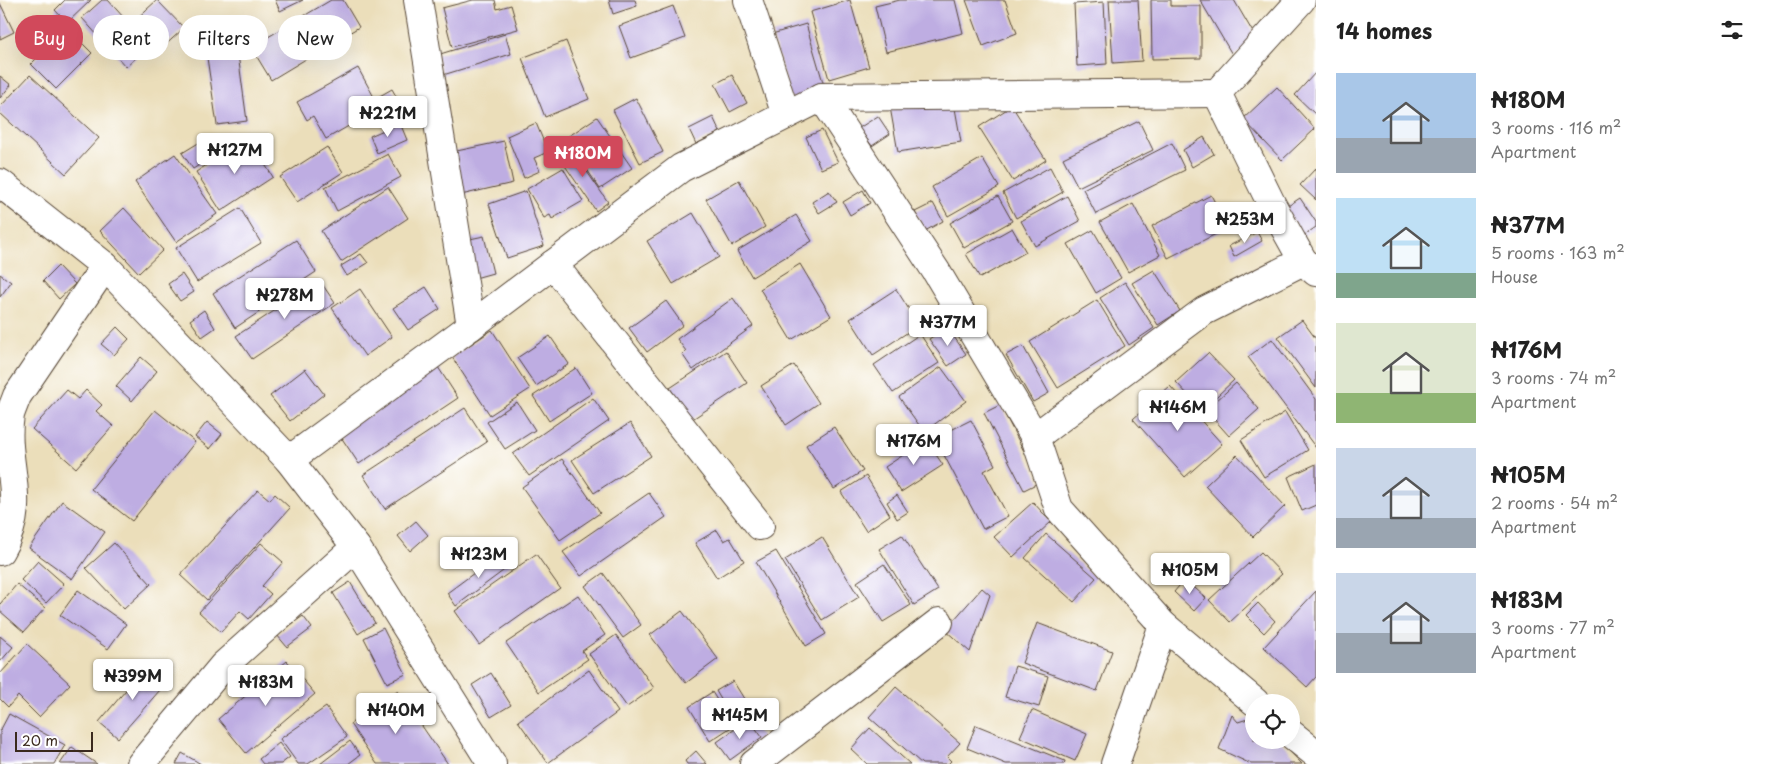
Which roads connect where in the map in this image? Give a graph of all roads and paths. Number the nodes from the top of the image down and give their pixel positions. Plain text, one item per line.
1 (418, 0) edge
2 (748, 0) edge
3 (1301, 0) edge
4 (1217, 93) junction
5 (822, 97) junction
6 (786, 115) junction
7 (0, 183) edge
8 (553, 264) junction
9 (105, 266) junction
10 (1310, 266) edge
11 (471, 326) junction
12 (1036, 437) junction
13 (290, 460) junction
14 (760, 526) dead end
15 (356, 547) junction
16 (0, 551) edge
17 (939, 622) dead end
18 (1163, 625) junction
19 (1245, 694) edge
20 (1300, 741) edge
21 (1316, 754) edge
22 (140, 764) edge
23 (492, 764) edge
24 (754, 764) edge
25 (1115, 764) edge

1 - 11 street
2 - 6 street
3 - 4 street
4 - 5 street
4 - 10 street
5 - 6 street
5 - 12 street
6 - 8 street
7 - 9 street
8 - 11 street
8 - 14 street
9 - 13 street
9 - 16 street
10 - 12 street
11 - 13 street
12 - 18 street
13 - 15 street
15 - 22 street
15 - 23 street
17 - 24 street
18 - 19 street
18 - 25 street
20 - 21 street

